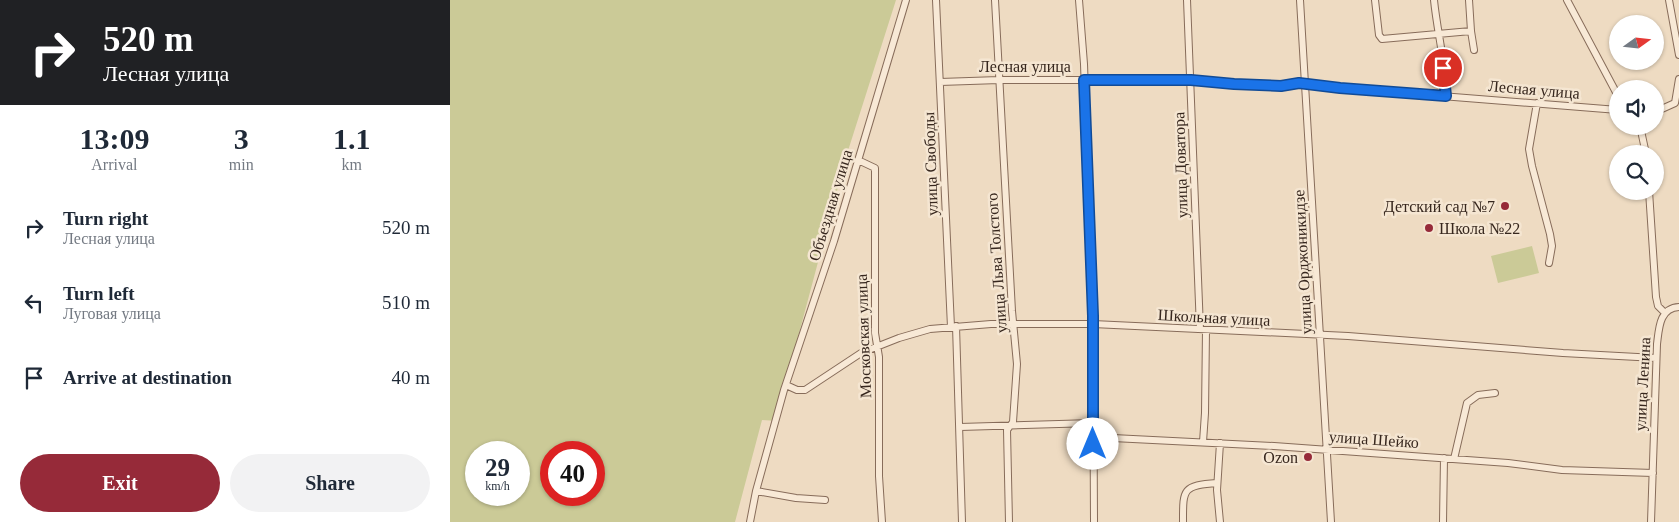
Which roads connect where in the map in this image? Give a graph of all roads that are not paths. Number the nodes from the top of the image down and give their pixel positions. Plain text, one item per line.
1 (906, 0) edge
2 (936, 0) edge
3 (995, 0) edge
4 (1080, 0) edge
5 (1187, 0) edge
6 (1300, 0) edge
7 (1375, 0) edge
8 (1434, 0) edge
9 (1469, 0) edge
10 (1567, 0) edge
11 (1669, 0) edge
12 (1470, 32) junction
13 (1438, 33) junction
14 (1474, 50) dead end
15 (1679, 55) edge
16 (1679, 78) edge
17 (1000, 80) junction
18 (1084, 80) junction
19 (1191, 80) junction
20 (1610, 80) edge
21 (940, 82) junction
22 (1306, 84) junction
23 (1446, 96) junction
24 (1536, 103) junction
25 (1664, 108) edge
26 (1609, 109) edge
27 (858, 160) junction
28 (1650, 200) edge
29 (1549, 263) dead end
30 (1679, 307) edge
31 (1665, 312) junction
32 (1013, 323) junction
33 (1093, 324) junction
34 (954, 326) junction
35 (1203, 330) junction
36 (1320, 335) junction
37 (878, 346) junction
38 (1656, 358) junction
39 (786, 385) junction
40 (1495, 393) dead end
41 (1093, 424) junction
42 (1009, 427) junction
43 (960, 428) junction
44 (1093, 437) junction
45 (1203, 442) junction
46 (1220, 443) junction
47 (1327, 450) junction
48 (1444, 458) junction
49 (1454, 459) junction
50 (1653, 473) junction
51 (1218, 483) junction
52 (756, 491) junction
53 (824, 500) dead end
54 (750, 522) edge
55 (882, 522) edge
56 (962, 522) edge
57 (1009, 522) edge
58 (1094, 522) edge
59 (1183, 522) edge
60 (1220, 522) edge
61 (1331, 522) edge
62 (1442, 522) edge
63 (1651, 522) edge

1 - 27 street, Объездная улица
2 - 21 street, улица Свободы
3 - 17 street, улица Льва Толстого
4 - 18 street
5 - 19 street, улица Доватора
6 - 22 street, улица Орджоникидзе
7 - 13 street
8 - 13 street
9 - 12 street
10 - 20 street
11 - 15 street
12 - 13 street
12 - 14 street
13 - 23 street
16 - 25 street
17 - 18 street, Лесная улица
17 - 21 street, Лесная улица
17 - 32 street, улица Льва Толстого
18 - 19 street, Лесная улица
18 - 33 street
19 - 22 street, Лесная улица
19 - 35 street, улица Доватора
21 - 34 street, улица Свободы
22 - 23 street, Лесная улица
22 - 36 street, улица Орджоникидзе
23 - 24 street, Лесная улица
24 - 26 street, Лесная улица
24 - 29 street
27 - 37 street, Московская улица
27 - 39 street, Объездная улица
28 - 31 street
30 - 31 street
31 - 38 street, улица Ленина
32 - 33 street, Школьная улица
32 - 34 street, Школьная улица
32 - 42 street, улица Льва Толстого
33 - 35 street, Школьная улица
33 - 41 street
34 - 37 street, Школьная улица
34 - 43 street, улица Свободы
35 - 36 street, Школьная улица
35 - 45 street, улица Доватора
36 - 38 street, Школьная улица
36 - 47 street, улица Орджоникидзе
37 - 39 street, Школьная улица
37 - 55 street, Московская улица
38 - 50 street, улица Ленина
39 - 52 street, Объездная улица
40 - 49 street
41 - 42 street
41 - 44 street
42 - 43 street
42 - 57 street, улица Льва Толстого
43 - 56 street, улица Свободы
44 - 45 street, улица Шейко
44 - 58 street
45 - 46 street, улица Шейко
46 - 47 street, улица Шейко
46 - 51 street
47 - 48 street, улица Шейко
47 - 61 street, улица Орджоникидзе
48 - 49 street, улица Шейко
48 - 62 street
49 - 50 street, улица Шейко
50 - 63 street, улица Ленина
51 - 59 street
51 - 60 street
52 - 53 street
52 - 54 street, Объездная улица

